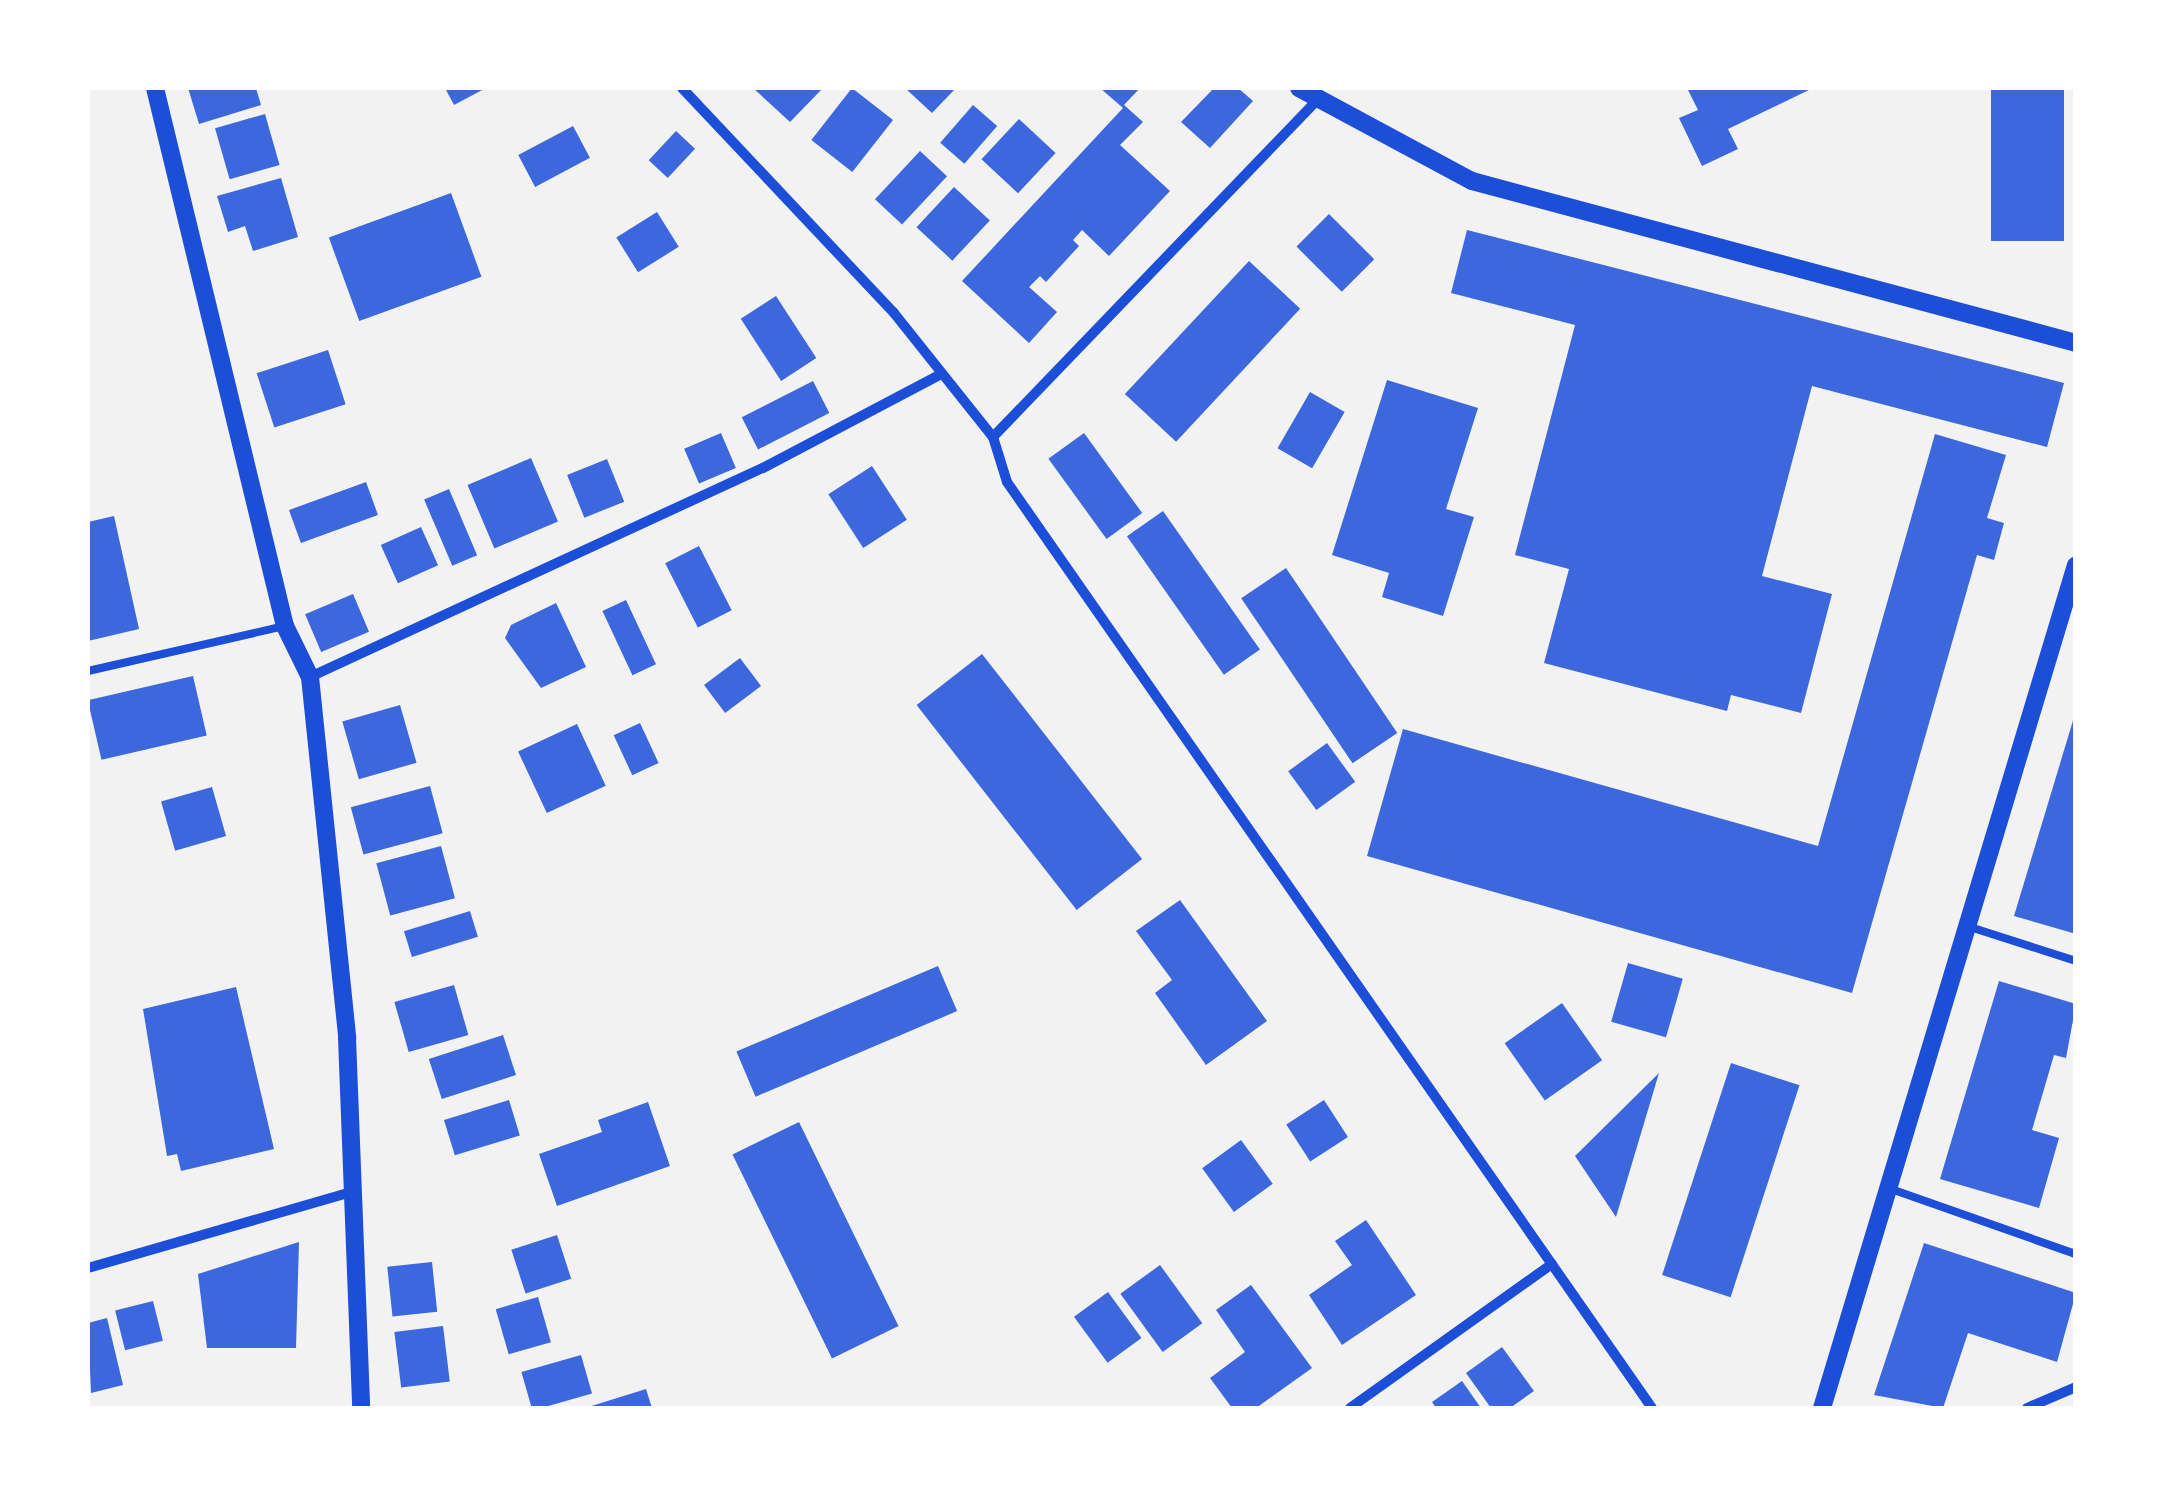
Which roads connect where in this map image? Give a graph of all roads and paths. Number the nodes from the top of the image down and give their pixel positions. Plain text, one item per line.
1 (156, 88) edge
2 (682, 88) edge
3 (1299, 88) edge
4 (1318, 99) junction
5 (2076, 344) edge
6 (941, 374) junction
7 (993, 437) junction
8 (2076, 565) edge
9 (284, 626) junction
10 (88, 671) edge
11 (310, 678) junction
12 (1967, 926) junction
13 (2076, 961) edge
14 (1888, 1188) junction
15 (352, 1192) junction
16 (2076, 1254) edge
17 (1552, 1264) junction
18 (88, 1268) edge
19 (2076, 1387) edge
20 (361, 1408) edge
21 (1350, 1408) edge
22 (1652, 1408) edge
23 (1822, 1408) edge
24 (2027, 1408) edge

1 - 9 street
2 - 6 street
3 - 4 street
4 - 5 street
4 - 7 street
6 - 7 street
6 - 11 street
7 - 17 street
8 - 12 street
9 - 10 lane
9 - 11 street
11 - 15 street
12 - 13 lane
12 - 14 street
14 - 16 lane
14 - 23 street
15 - 18 street
15 - 20 street
17 - 21 street
17 - 22 street
19 - 24 street

